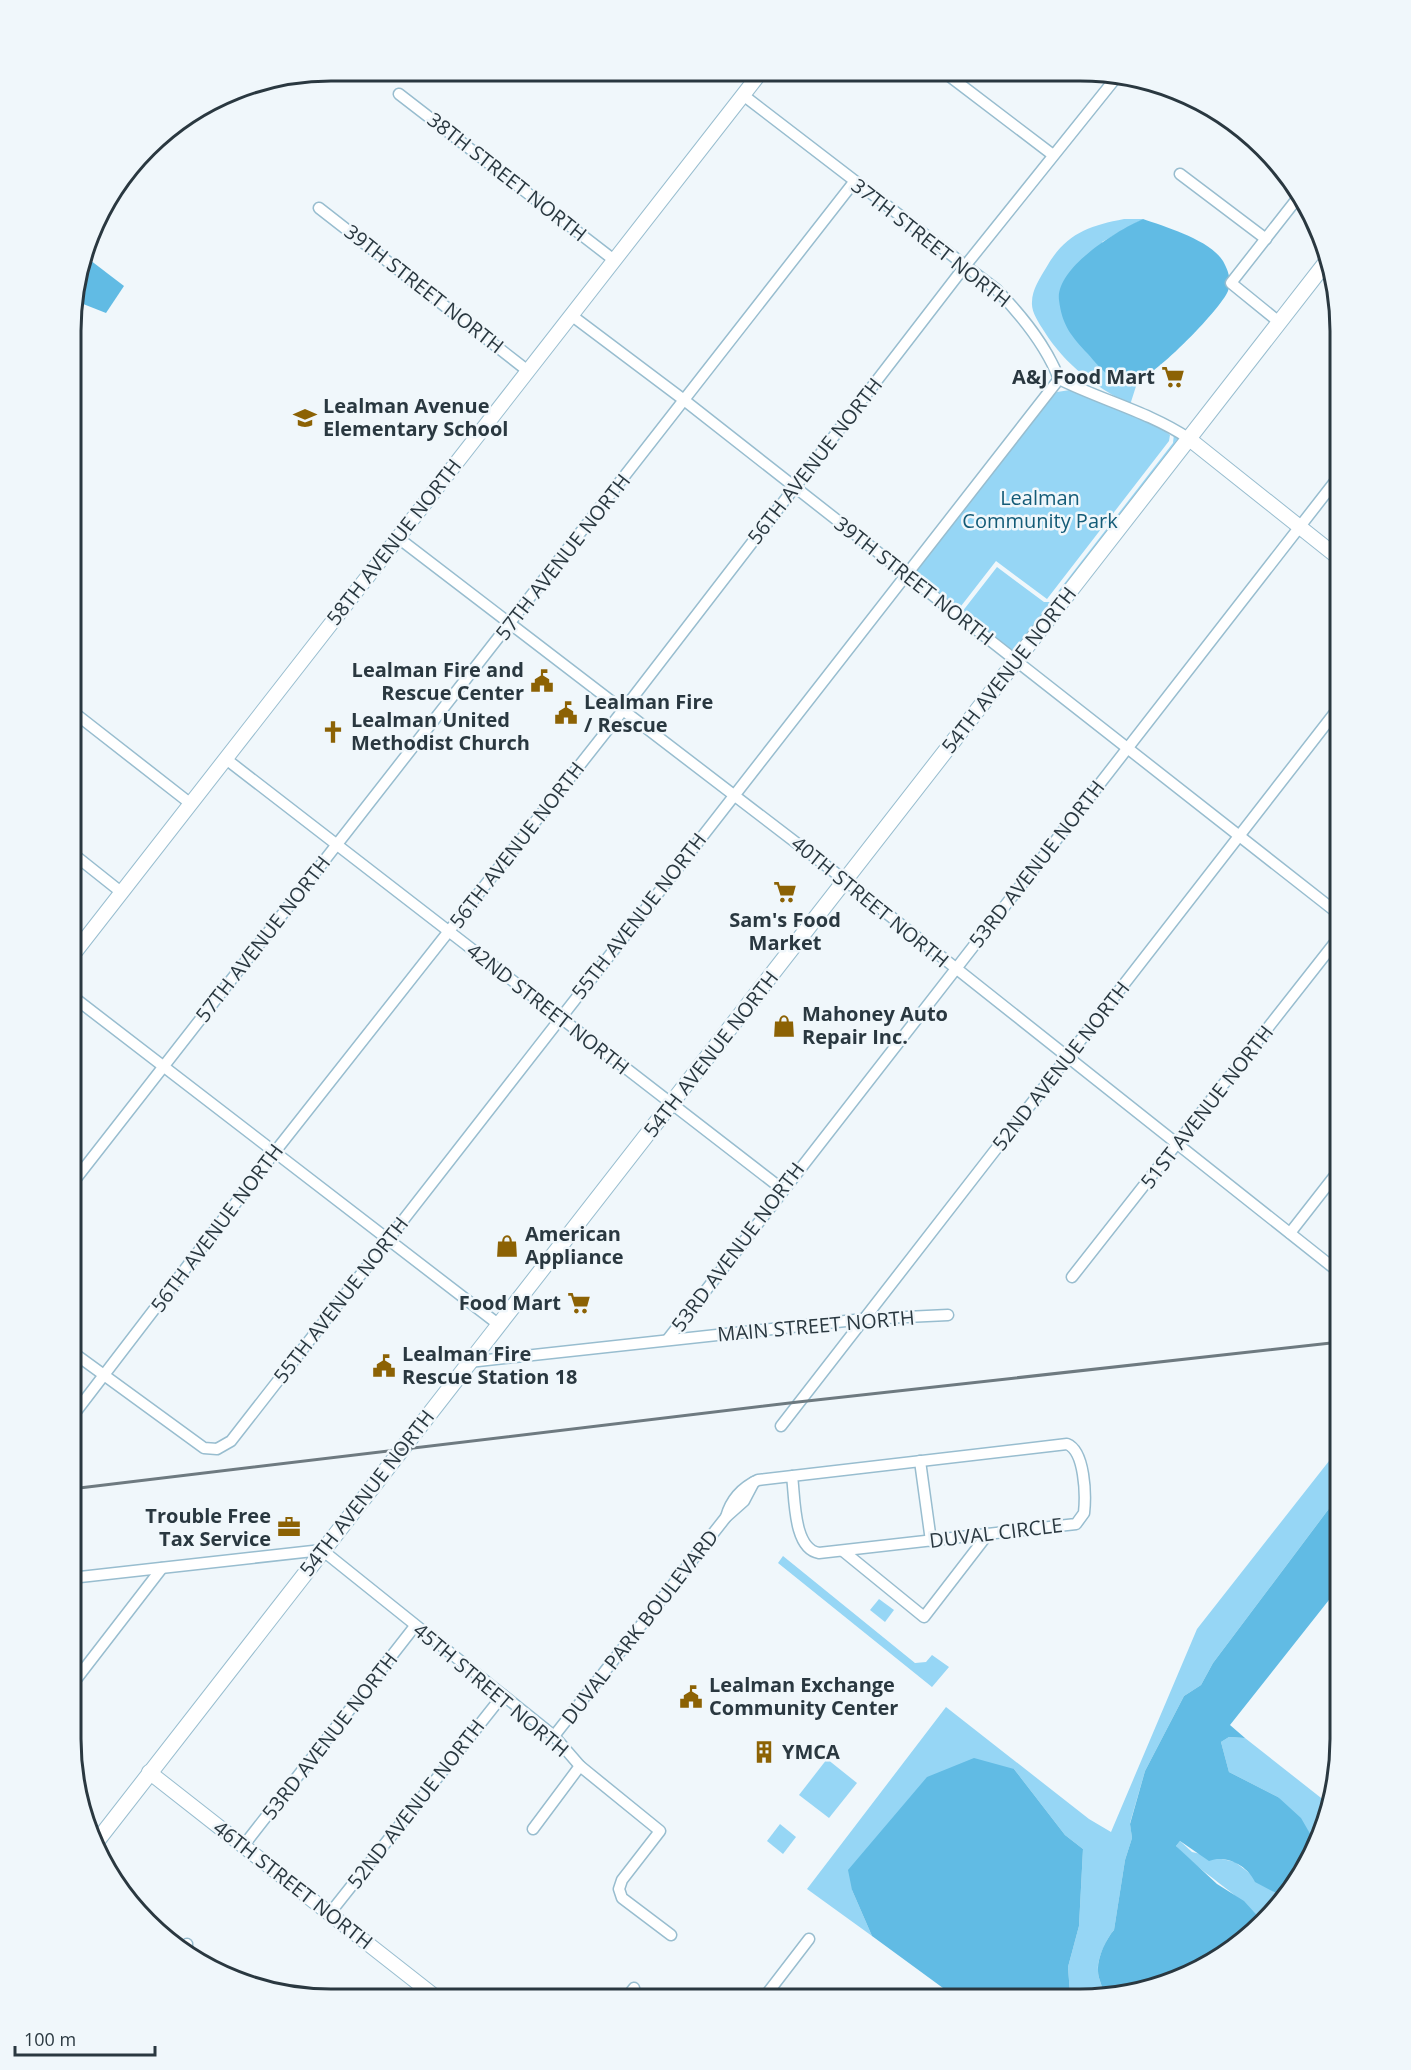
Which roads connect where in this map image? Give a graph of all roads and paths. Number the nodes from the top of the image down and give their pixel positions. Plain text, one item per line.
1 (755, 81) edge
2 (956, 81) edge
3 (1112, 83) edge
4 (399, 94) dead end
5 (743, 95) junction
6 (1053, 155) junction
7 (1180, 174) dead end
8 (854, 182) junction
9 (1295, 202) edge
10 (319, 208) dead end
11 (1266, 239) junction
12 (614, 260) junction
13 (965, 266) junction
14 (1321, 268) edge
15 (571, 315) junction
16 (1279, 322) junction
17 (528, 370) junction
18 (1059, 379) junction
19 (684, 400) junction
20 (1188, 438) junction
21 (795, 487) junction
22 (1330, 488) edge
23 (1300, 527) junction
24 (397, 537) junction
25 (1330, 551) edge
26 (905, 574) junction
27 (511, 624) junction
28 (1016, 660) junction
29 (624, 709) junction
30 (81, 718) edge
31 (1330, 719) edge
32 (1127, 749) junction
33 (226, 759) junction
34 (734, 795) junction
35 (191, 804) junction
36 (1239, 837) junction
37 (337, 846) junction
38 (81, 860) edge
39 (846, 882) junction
40 (121, 892) junction
41 (1330, 907) edge
42 (448, 932) junction
43 (81, 944) edge
44 (1330, 949) edge
45 (954, 969) junction
46 (81, 1003) edge
47 (560, 1018) junction
48 (1067, 1058) junction
49 (163, 1066) junction
50 (672, 1104) junction
51 (1177, 1146) junction
52 (274, 1153) junction
53 (81, 1172) edge
54 (1330, 1182) edge
55 (782, 1189) junction
56 (1290, 1233) junction
57 (387, 1240) junction
58 (1330, 1265) edge
59 (1072, 1276) dead end
60 (948, 1315) dead end
61 (864, 1319) junction
62 (498, 1324) junction
63 (668, 1339) junction
64 (81, 1359) edge
65 (469, 1362) junction
66 (104, 1376) junction
67 (81, 1405) edge
68 (781, 1426) dead end
69 (920, 1461) junction
70 (792, 1476) junction
71 (756, 1481) joint
72 (988, 1534) junction
73 (931, 1540) junction
74 (322, 1550) junction
75 (843, 1551) junction
76 (162, 1568) junction
77 (81, 1577) edge
78 (415, 1626) junction
79 (81, 1673) edge
80 (503, 1695) junction
81 (554, 1736) junction
82 (580, 1766) junction
83 (149, 1772) junction
84 (533, 1829) dead end
85 (101, 1836) edge
86 (244, 1845) junction
87 (330, 1913) junction
88 (671, 1935) dead end
89 (809, 1939) dead end
90 (426, 1989) edge
91 (771, 1989) edge

1 - 5 street, 58TH AVENUE NORTH
2 - 6 street
3 - 6 street, 56TH AVENUE NORTH
4 - 12 street, 38TH STREET NORTH
5 - 8 street, 37TH STREET NORTH
5 - 12 street, 58TH AVENUE NORTH
6 - 13 street, 56TH AVENUE NORTH
7 - 11 street
8 - 13 street, 37TH STREET NORTH
8 - 19 street, 57TH AVENUE NORTH
9 - 11 street
10 - 17 street, 39TH STREET NORTH
11 - 16 street
12 - 15 street, 58TH AVENUE NORTH
13 - 18 street, 37TH STREET NORTH
13 - 21 street, 56TH AVENUE NORTH
14 - 16 main road, 54TH AVENUE NORTH
15 - 17 street, 58TH AVENUE NORTH
15 - 19 street, 39TH STREET NORTH
16 - 20 main road, 54TH AVENUE NORTH
17 - 24 street, 58TH AVENUE NORTH
18 - 20 street
18 - 26 street, 55TH AVENUE NORTH
19 - 21 street, 39TH STREET NORTH
19 - 27 street, 57TH AVENUE NORTH
20 - 23 street
20 - 28 main road, 54TH AVENUE NORTH
21 - 26 street, 39TH STREET NORTH
21 - 29 street, 56TH AVENUE NORTH
22 - 23 street, 53RD AVENUE NORTH
23 - 25 street
23 - 32 street, 53RD AVENUE NORTH
24 - 27 street, 40TH STREET NORTH
24 - 33 street, 58TH AVENUE NORTH
26 - 28 street, 39TH STREET NORTH
26 - 34 street, 55TH AVENUE NORTH
27 - 29 street, 40TH STREET NORTH
27 - 37 street, 57TH AVENUE NORTH
28 - 32 street, 39TH STREET NORTH
28 - 39 main road, 54TH AVENUE NORTH
29 - 34 street, 40TH STREET NORTH
29 - 42 street, 56TH AVENUE NORTH
30 - 35 street
31 - 36 street, 52ND AVENUE NORTH
32 - 36 street, 39TH STREET NORTH
32 - 45 street, 53RD AVENUE NORTH
33 - 35 street, 58TH AVENUE NORTH
33 - 37 street, 42ND STREET NORTH
34 - 39 street, 40TH STREET NORTH
34 - 47 street, 55TH AVENUE NORTH
35 - 40 street, 58TH AVENUE NORTH
36 - 41 street, 39TH STREET NORTH
36 - 48 street, 52ND AVENUE NORTH
37 - 42 street, 42ND STREET NORTH
37 - 49 street, 57TH AVENUE NORTH
38 - 40 street
39 - 45 street, 40TH STREET NORTH
39 - 50 main road, 54TH AVENUE NORTH
40 - 43 street, 58TH AVENUE NORTH
42 - 47 street, 42ND STREET NORTH
42 - 52 street, 56TH AVENUE NORTH
44 - 51 street, 51ST AVENUE NORTH
45 - 48 street, 40TH STREET NORTH
45 - 55 street, 53RD AVENUE NORTH
46 - 49 street
47 - 50 street, 42ND STREET NORTH
47 - 57 street, 55TH AVENUE NORTH
48 - 51 street, 40TH STREET NORTH
48 - 61 street, 52ND AVENUE NORTH
49 - 52 street
49 - 53 street, 57TH AVENUE NORTH
50 - 55 street, 42ND STREET NORTH
50 - 62 main road, 54TH AVENUE NORTH
51 - 56 street, 40TH STREET NORTH
51 - 59 street, 51ST AVENUE NORTH
52 - 57 street
52 - 66 street, 56TH AVENUE NORTH
54 - 56 street
55 - 63 street, 53RD AVENUE NORTH
56 - 58 street, 40TH STREET NORTH
57 - 62 street
57 - 66 street, 55TH AVENUE NORTH
60 - 61 street, MAIN STREET NORTH
61 - 63 street, MAIN STREET NORTH
61 - 68 street, 52ND AVENUE NORTH
62 - 65 main road, 54TH AVENUE NORTH
63 - 65 street, MAIN STREET NORTH
64 - 66 street
65 - 74 main road, 54TH AVENUE NORTH
66 - 67 street, 56TH AVENUE NORTH
69 - 70 street, DUVAL CIRCLE
69 - 72 street, DUVAL CIRCLE
69 - 73 street
70 - 71 street, DUVAL CIRCLE
70 - 75 street, DUVAL CIRCLE
71 - 81 street, DUVAL PARK BOULEVARD
72 - 73 street, DUVAL CIRCLE
72 - 75 street
73 - 75 street, DUVAL CIRCLE
74 - 76 street
74 - 78 street, 45TH STREET NORTH
74 - 83 main road, 54TH AVENUE NORTH
76 - 77 street
76 - 79 street
78 - 80 street, 45TH STREET NORTH
78 - 86 street, 53RD AVENUE NORTH
80 - 81 street, 45TH STREET NORTH
80 - 87 street, 52ND AVENUE NORTH
81 - 82 street, 45TH STREET NORTH
82 - 84 street
82 - 88 street, 45TH STREET NORTH
83 - 85 main road, 54TH AVENUE NORTH
83 - 86 street, 46TH STREET NORTH
86 - 87 street, 46TH STREET NORTH
87 - 90 street, 46TH STREET NORTH
89 - 91 street

